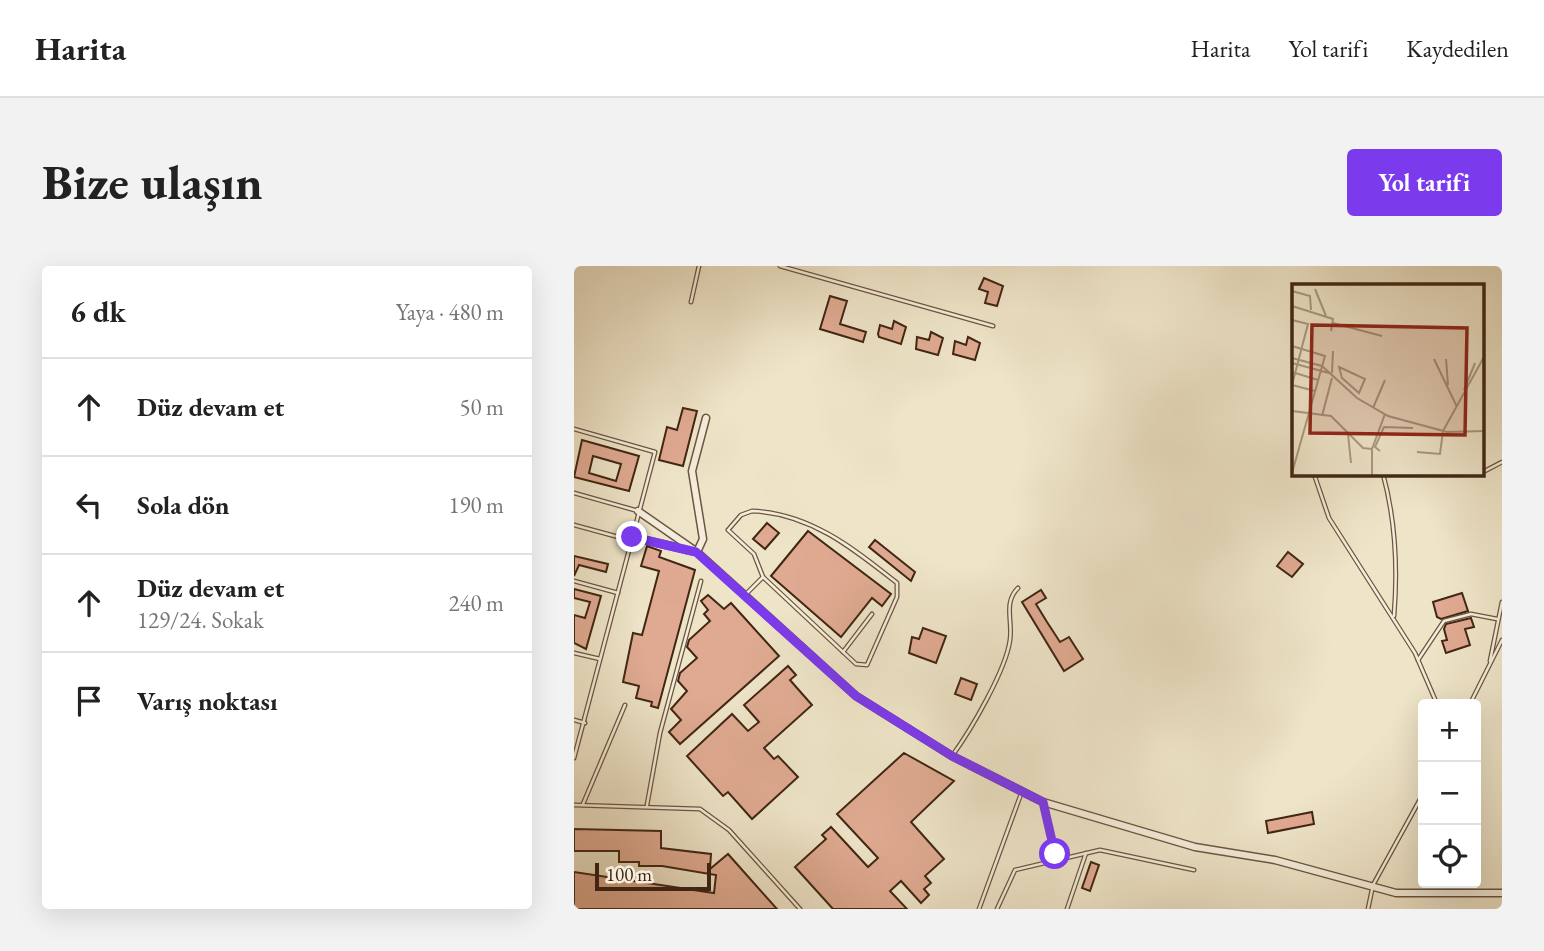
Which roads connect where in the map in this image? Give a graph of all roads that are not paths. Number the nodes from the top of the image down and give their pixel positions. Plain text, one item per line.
1 (699, 266) edge
2 (780, 266) edge
3 (691, 302) dead end
4 (993, 326) dead end
5 (706, 418) dead end
6 (574, 429) edge
7 (1502, 462) edge
8 (1485, 471) edge
9 (1315, 476) edge
10 (1383, 476) edge
11 (574, 493) edge
12 (638, 511) junction
13 (574, 525) edge
14 (632, 537) junction
15 (696, 552) junction
16 (763, 577) junction
17 (574, 581) edge
18 (701, 581) dead end
19 (1018, 588) dead end
20 (618, 593) junction
21 (746, 594) junction
22 (1502, 602) edge
23 (872, 614) dead end
24 (1394, 618) junction
25 (1497, 619) junction
26 (1502, 640) edge
27 (843, 652) junction
28 (574, 653) edge
29 (600, 659) junction
30 (1418, 660) junction
31 (1490, 664) junction
32 (1435, 699) edge
33 (1472, 699) edge
34 (625, 705) dead end
35 (574, 720) edge
36 (584, 723) junction
37 (952, 756) junction
38 (574, 758) edge
39 (1022, 792) junction
40 (1043, 802) junction
41 (1418, 803) edge
42 (583, 804) junction
43 (574, 805) edge
44 (647, 806) junction
45 (1086, 853) junction
46 (1056, 860) junction
47 (1194, 870) dead end
48 (1373, 885) junction
49 (1502, 893) edge
50 (800, 909) edge
51 (979, 909) edge
52 (997, 909) edge
53 (1067, 909) edge
54 (1368, 909) edge

1 - 3 lane
2 - 4 lane
5 - 15 street
6 - 12 lane
7 - 8 lane
9 - 24 lane
10 - 24 lane
11 - 12 lane
12 - 14 lane
12 - 15 street
13 - 14 lane
14 - 15 street
14 - 20 lane
15 - 21 street
16 - 21 lane
16 - 27 lane
16 - 27 lane
17 - 20 lane
18 - 44 lane
19 - 37 lane
20 - 29 lane
21 - 37 street
22 - 25 lane
23 - 27 lane
24 - 30 lane
25 - 30 lane
25 - 31 lane
26 - 31 lane
28 - 29 lane
29 - 36 lane
30 - 32 lane
31 - 33 lane
34 - 42 lane
35 - 36 lane
36 - 38 lane
37 - 39 street
39 - 40 street
39 - 51 lane
40 - 46 lane
40 - 48 street
41 - 48 lane
42 - 43 lane
42 - 44 lane
44 - 50 lane
45 - 46 lane
45 - 47 lane
45 - 53 lane
46 - 52 lane
48 - 49 street
48 - 54 lane

